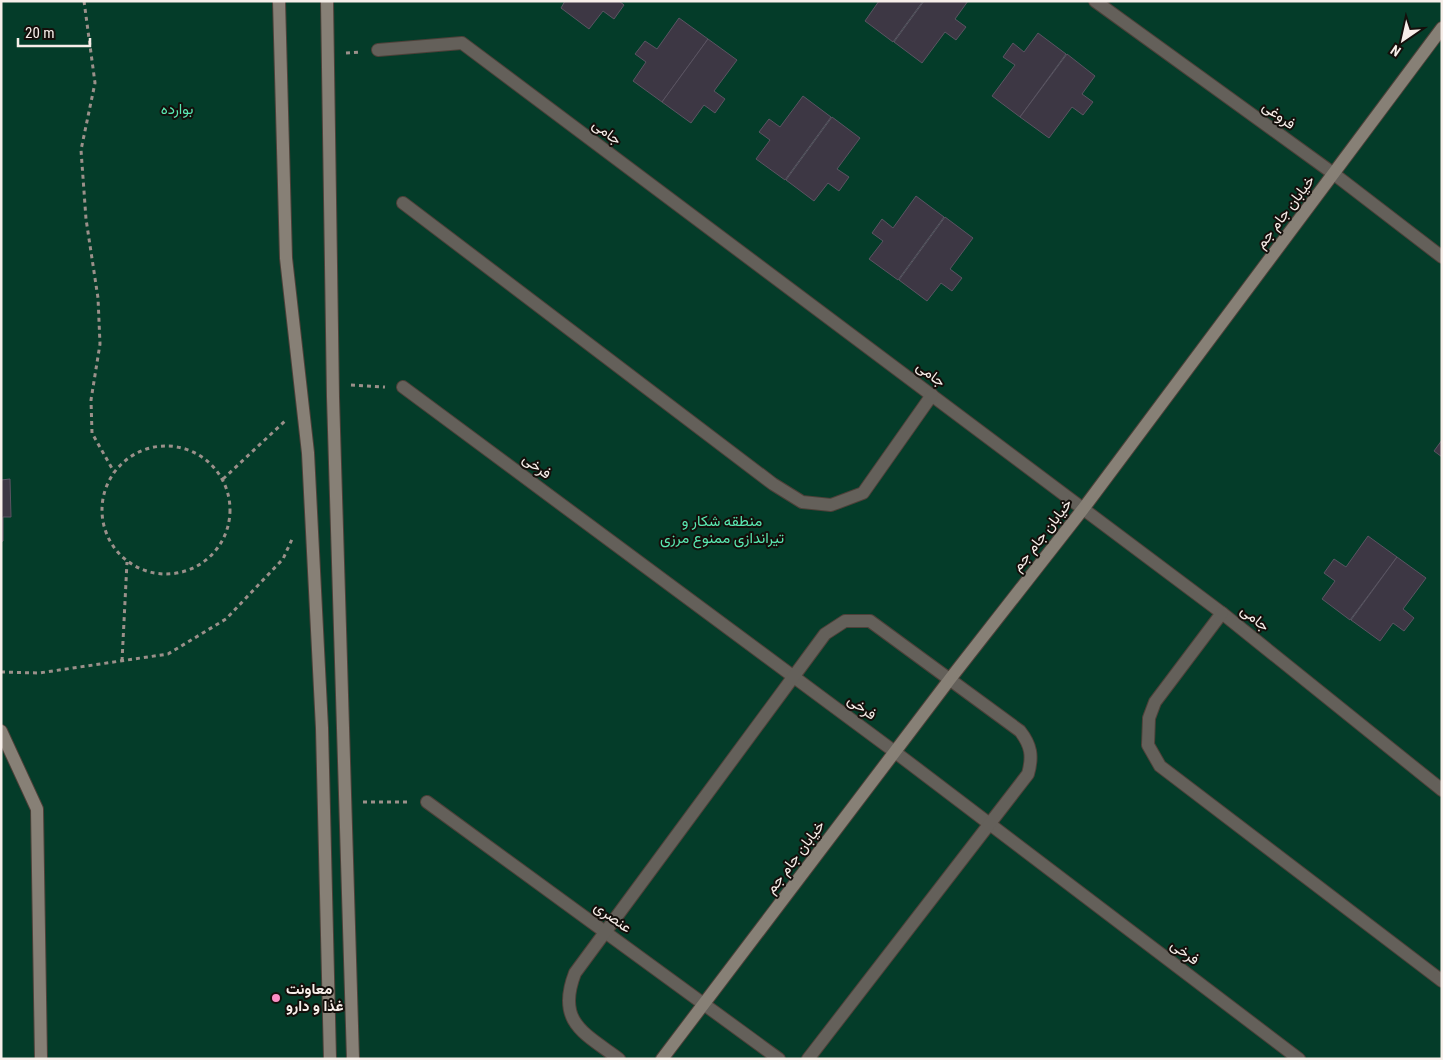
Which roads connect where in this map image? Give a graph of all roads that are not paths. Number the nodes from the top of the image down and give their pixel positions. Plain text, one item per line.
1 (280, 1) edge
2 (327, 1) edge
3 (1095, 1) edge
4 (1442, 28) edge
5 (378, 50) road end
6 (1334, 174) junction
7 (404, 203) dead end
8 (1442, 258) edge
9 (403, 387) road end
10 (932, 396) junction
11 (1083, 508) junction
12 (1222, 613) junction
13 (793, 677) junction
14 (950, 679) junction
15 (1, 731) edge
16 (895, 752) junction
17 (1, 753) edge
18 (19, 772) junction
19 (1442, 790) edge
20 (427, 802) road end
21 (989, 824) junction
22 (605, 931) junction
23 (1442, 981) edge
24 (704, 1003) junction
25 (41, 1059) edge
26 (330, 1059) edge
27 (353, 1059) edge
28 (619, 1059) edge
29 (662, 1059) edge
30 (779, 1059) edge
31 (808, 1059) edge
32 (1298, 1059) edge

1 - 26 main road
2 - 27 main road
3 - 6 street, فروغی
4 - 6 main road, خیابان جام جم
5 - 10 street, جامی
6 - 8 street, فروغی
6 - 11 main road, خیابان جام جم
7 - 10 street
9 - 13 street, فرخی
10 - 11 street, جامی
11 - 12 street, جامی
11 - 14 main road, خیابان جام جم
12 - 19 street, جامی
12 - 23 street
13 - 14 street
13 - 16 street, فرخی
13 - 22 street
14 - 16 main road, خیابان جام جم
14 - 21 street
15 - 18 main road
16 - 21 street, فرخی
16 - 24 main road, خیابان جام جم
17 - 18 main road
18 - 25 main road
20 - 22 street, عنصری
21 - 31 street
21 - 32 street, فرخی
22 - 24 street, عنصری
22 - 28 street
24 - 29 main road, خیابان جام جم
24 - 30 street, عنصری

